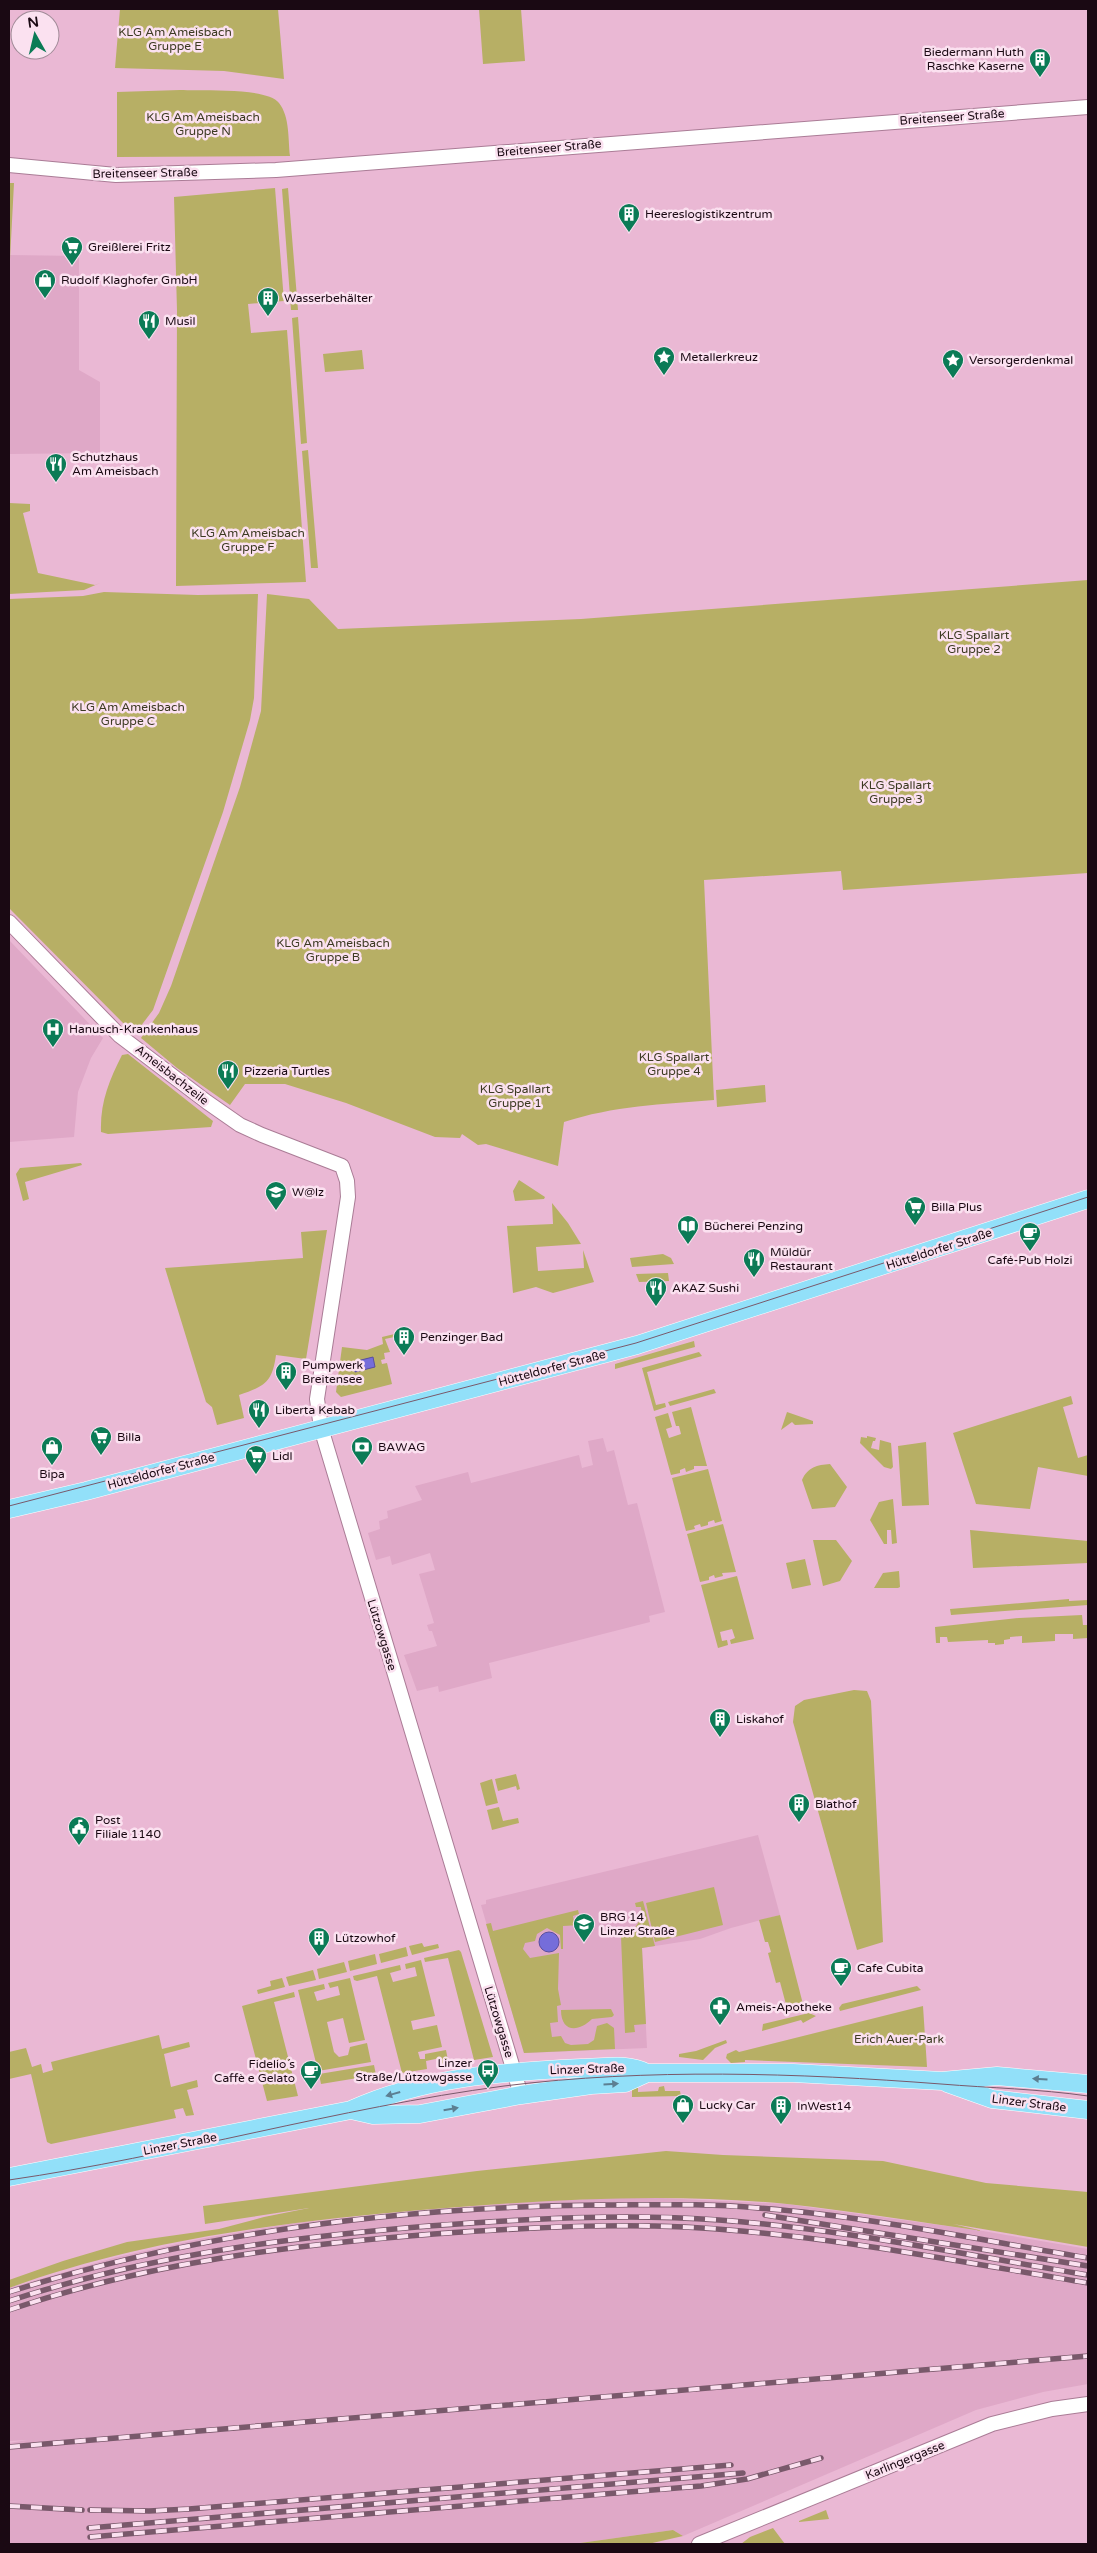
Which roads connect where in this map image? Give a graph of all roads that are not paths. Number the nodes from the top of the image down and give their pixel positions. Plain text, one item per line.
1 (1088, 107) edge
2 (9, 165) edge
3 (9, 922) edge
4 (342, 1166) joint
5 (1088, 1200) edge
6 (321, 1428) junction
7 (9, 1509) edge
8 (514, 2071) junction
9 (647, 2073) junction
10 (942, 2081) junction
11 (1088, 2084) edge
12 (521, 2096) junction
13 (351, 2110) junction
14 (1088, 2110) edge
15 (9, 2177) edge
16 (1088, 2404) edge
17 (699, 2544) edge

1 - 2 street, Breitenseer Straße
3 - 4 street, Ameisbachzeile
4 - 6 street, Lützowgasse
5 - 6 main road, Hütteldorfer Straße
6 - 7 main road, Hütteldorfer Straße
6 - 8 street, Lützowgasse
8 - 9 main road, Linzer Straße
8 - 12 street, Lützowgasse
8 -> 13 main road, Linzer Straße
9 - 10 main road, Linzer Straße
12 -> 9 main road, Linzer Straße
11 -> 10 main road, Linzer Straße
10 - 14 main road, Linzer Straße
13 -> 12 main road, Linzer Straße
13 - 15 main road, Linzer Straße
16 - 17 street, Karlingergasse

